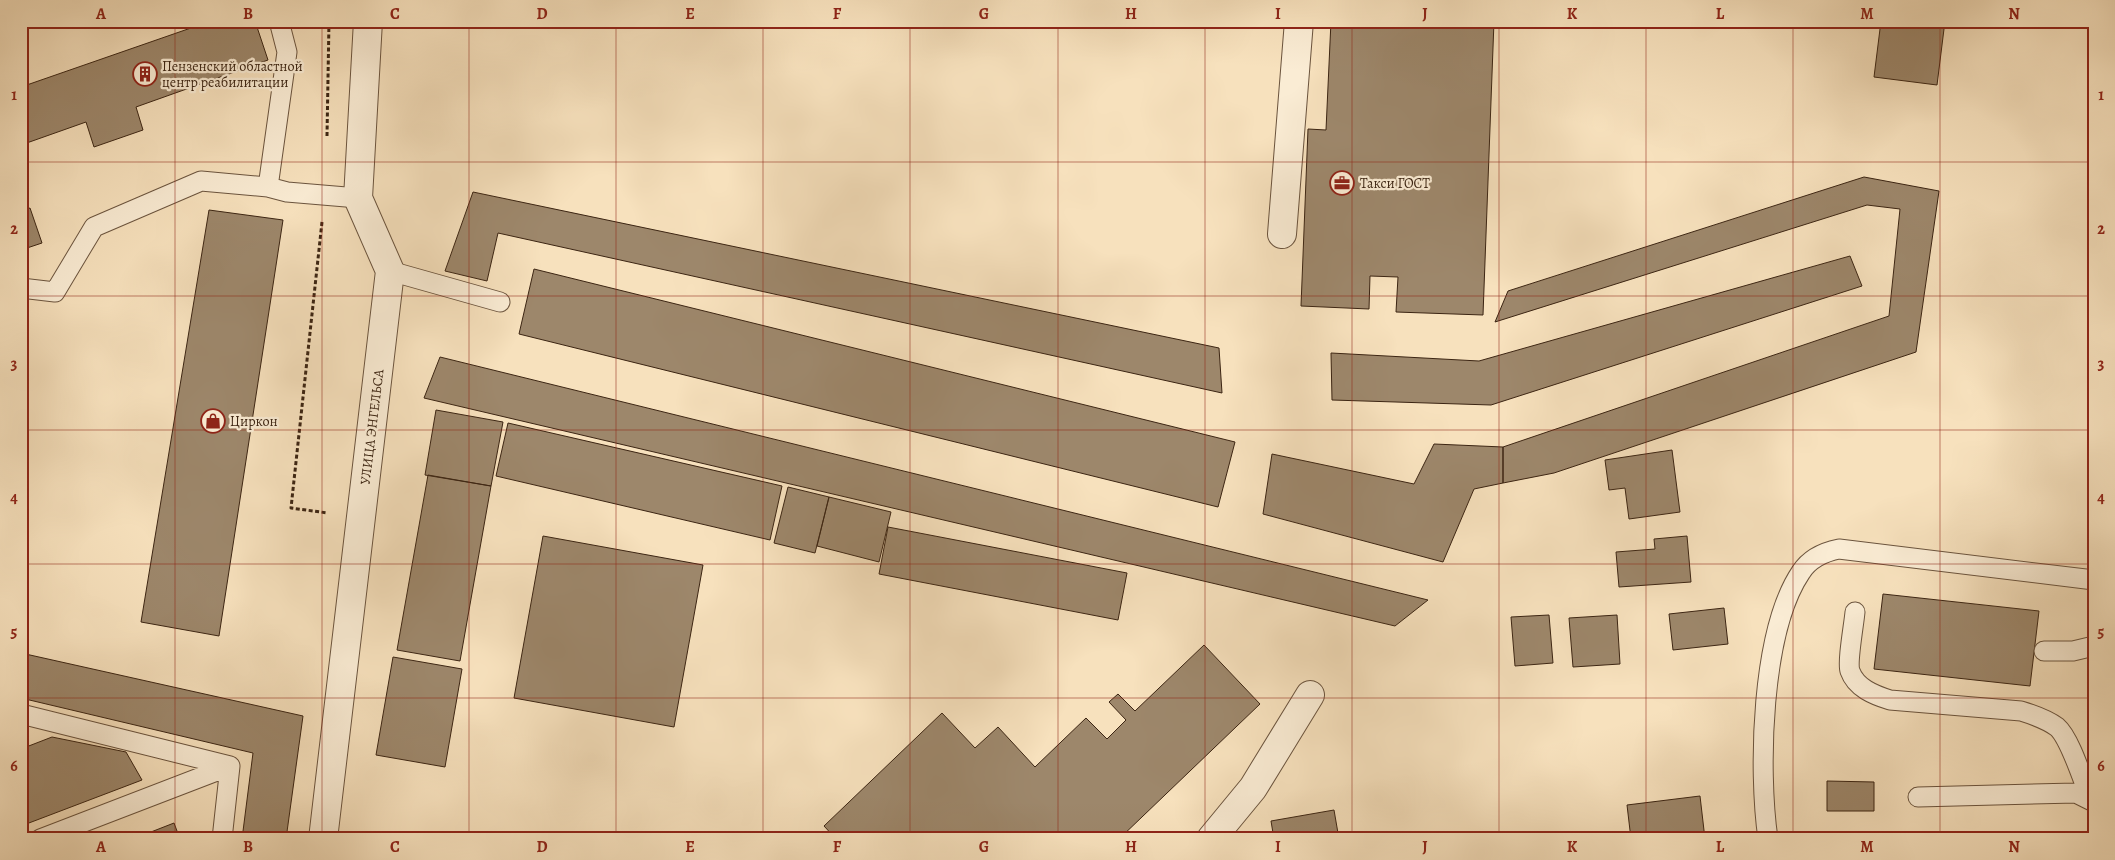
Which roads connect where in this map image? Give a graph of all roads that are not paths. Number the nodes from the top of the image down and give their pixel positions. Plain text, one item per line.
1 (279, 21) edge
2 (368, 21) edge
3 (1299, 21) edge
4 (268, 187) junction
5 (358, 198) junction
6 (1282, 234) dead end
7 (390, 271) junction
8 (21, 288) edge
9 (500, 302) dead end
10 (2094, 580) edge
11 (1855, 612) dead end
12 (2094, 646) edge
13 (2044, 651) dead end
14 (1310, 695) dead end
15 (27, 719) edge
16 (230, 766) junction
17 (1918, 797) dead end
18 (2092, 800) edge
19 (328, 836) edge
20 (40, 839) edge
21 (222, 839) edge
22 (1212, 839) edge
23 (1768, 839) edge

1 - 4 lane
2 - 5 street
3 - 6 street
4 - 5 lane
4 - 8 lane
5 - 7 street
7 - 9 lane
7 - 19 street, УЛИЦА ЭНГЕЛЬСА
10 - 23 lane
11 - 18 lane
12 - 13 lane
14 - 22 street
15 - 16 lane
16 - 20 lane
16 - 21 lane
17 - 18 lane

